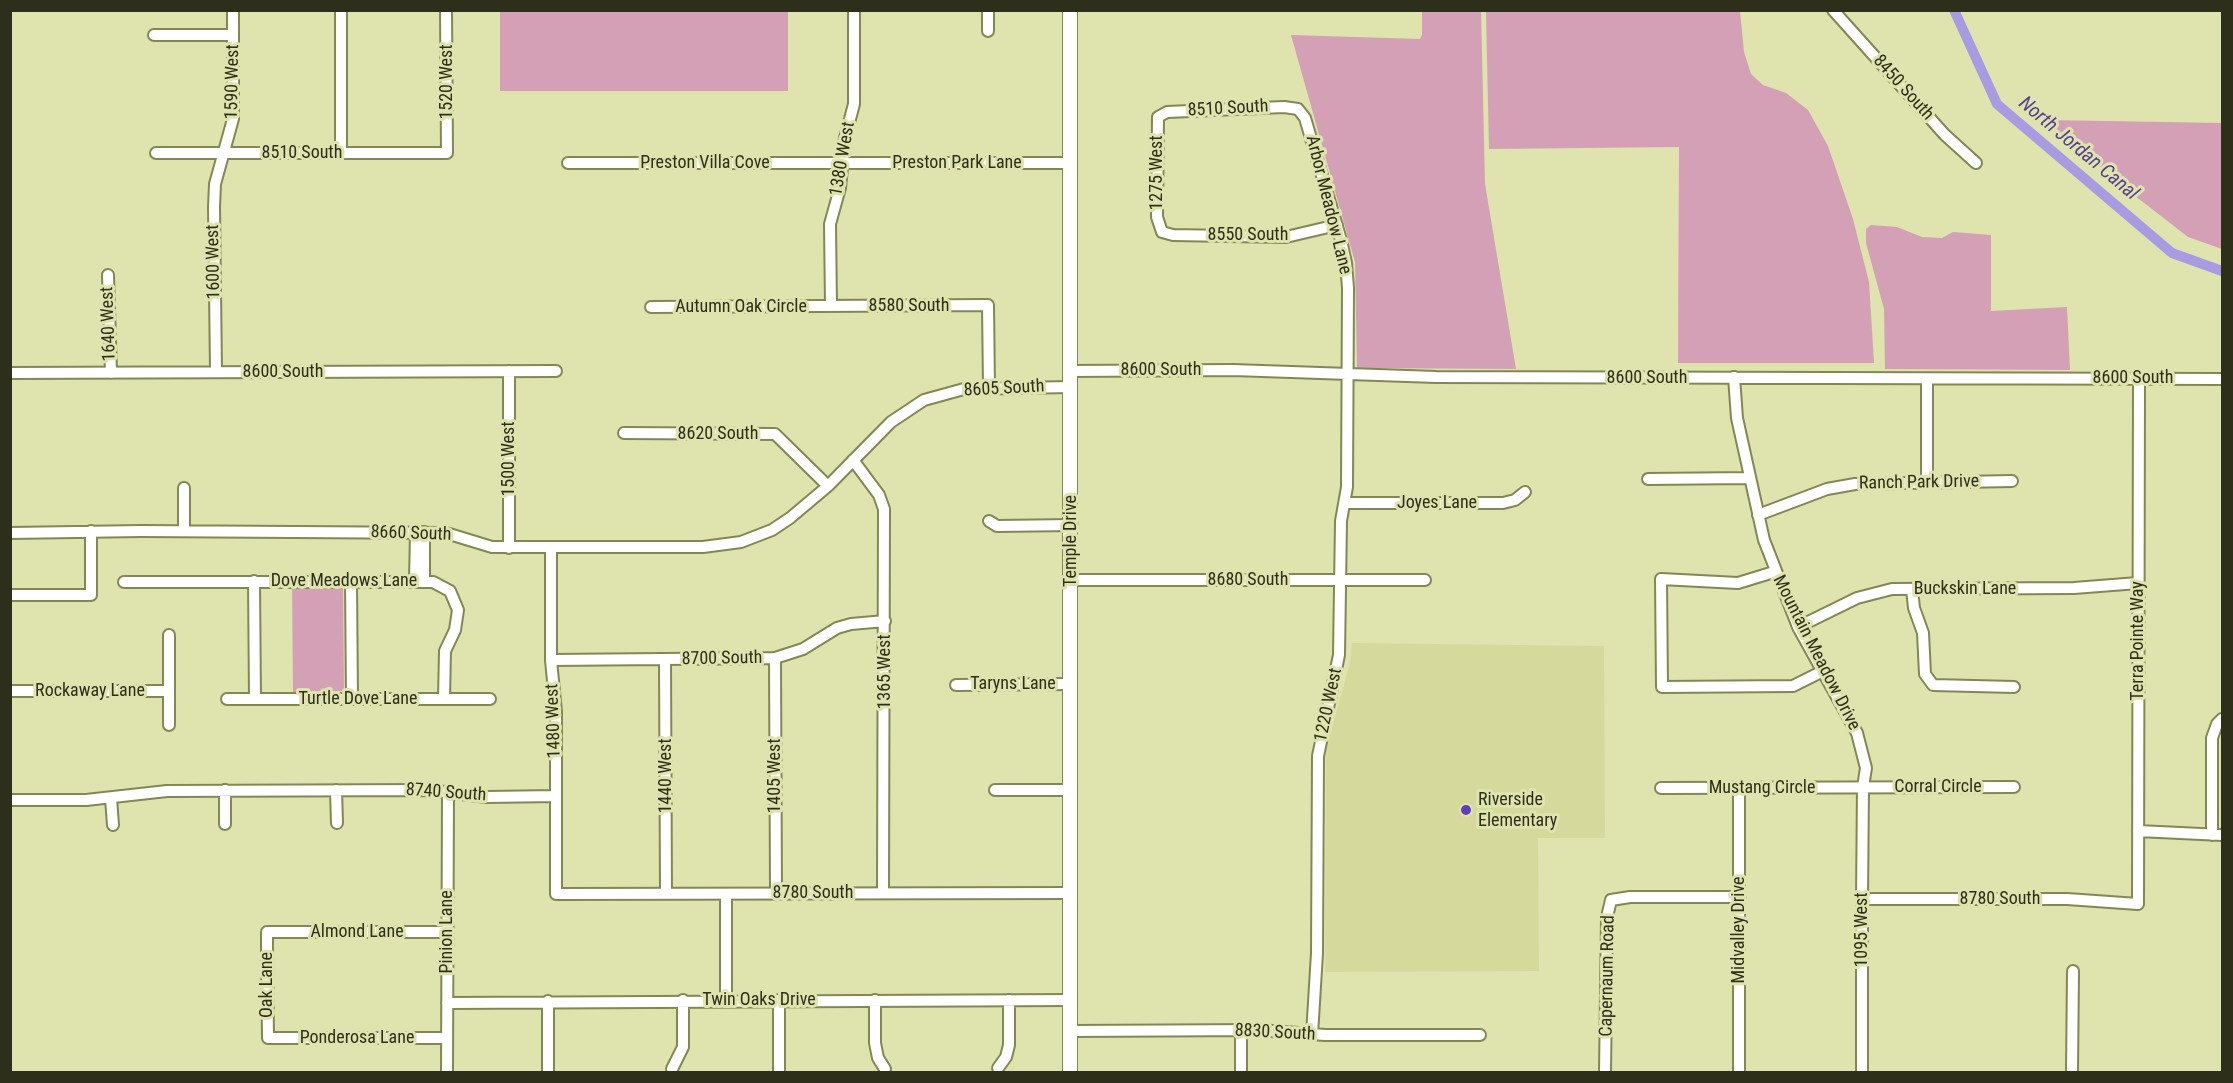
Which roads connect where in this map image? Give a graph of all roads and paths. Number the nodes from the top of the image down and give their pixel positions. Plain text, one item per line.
1 (234, 10) edge
2 (341, 10) edge
3 (446, 10) edge
4 (855, 10) edge
5 (988, 10) edge
6 (1070, 10) edge
7 (1833, 10) edge
8 (988, 31) dead end
9 (154, 35) dead end
10 (233, 35) junction
11 (1298, 109) joint
12 (1158, 117) joint
13 (156, 153) dead end
14 (224, 153) junction
15 (341, 153) junction
16 (447, 153) joint
17 (568, 163) dead end
18 (1976, 163) dead end
19 (842, 164) junction
20 (1071, 164) junction
21 (1337, 225) junction
22 (1160, 229) joint
23 (108, 275) dead end
24 (831, 306) junction
25 (651, 307) dead end
26 (1071, 370) junction
27 (509, 371) junction
28 (556, 371) dead end
29 (216, 372) junction
30 (10, 373) edge
31 (111, 373) junction
32 (1347, 375) junction
33 (1734, 377) junction
34 (2139, 378) junction
35 (2223, 379) edge
36 (1927, 380) junction
37 (989, 387) junction
38 (1071, 387) junction
39 (624, 434) dead end
40 (853, 460) junction
41 (1749, 478) junction
42 (1648, 479) dead end
43 (1927, 481) junction
44 (2012, 482) dead end
45 (828, 486) junction
46 (184, 488) dead end
47 (1525, 492) dead end
48 (1345, 503) junction
49 (1758, 514) junction
50 (989, 521) dead end
51 (1072, 525) junction
52 (91, 531) junction
53 (184, 531) junction
54 (420, 532) junction
55 (10, 533) edge
56 (551, 547) junction
57 (509, 548) junction
58 (1774, 572) junction
59 (1340, 579) junction
60 (1071, 580) junction
61 (1425, 580) dead end
62 (254, 581) junction
63 (351, 581) junction
64 (420, 581) junction
65 (124, 582) dead end
66 (2138, 583) junction
67 (1912, 589) junction
68 (10, 595) edge
69 (885, 621) junction
70 (1798, 627) junction
71 (169, 635) dead end
72 (775, 658) junction
73 (665, 659) junction
74 (551, 660) junction
75 (1823, 671) junction
76 (1071, 684) junction
77 (956, 685) dead end
78 (2014, 687) dead end
79 (10, 691) edge
80 (169, 691) junction
81 (227, 699) dead end
82 (255, 699) junction
83 (352, 699) junction
84 (444, 699) junction
85 (490, 699) dead end
86 (2223, 719) edge
87 (169, 725) dead end
88 (1863, 787) junction
89 (2013, 787) dead end
90 (1660, 788) dead end
91 (1739, 788) junction
92 (225, 790) junction
93 (336, 790) junction
94 (995, 790) dead end
95 (1071, 790) junction
96 (448, 791) junction
97 (556, 796) junction
98 (111, 798) junction
99 (10, 800) edge
100 (337, 823) dead end
101 (225, 824) dead end
102 (113, 825) dead end
103 (2138, 831) junction
104 (2217, 835) edge
105 (776, 893) junction
106 (883, 893) junction
107 (1071, 893) junction
108 (556, 894) joint
109 (666, 894) junction
110 (726, 894) junction
111 (1740, 897) junction
112 (1862, 899) junction
113 (2138, 904) joint
114 (267, 932) joint
115 (447, 932) junction
116 (2073, 971) dead end
117 (1071, 999) junction
118 (683, 1000) junction
119 (726, 1000) junction
120 (779, 1000) junction
121 (874, 1000) junction
122 (1009, 1000) junction
123 (548, 1001) junction
124 (447, 1003) junction
125 (1241, 1030) junction
126 (1070, 1031) junction
127 (1312, 1035) junction
128 (1480, 1035) dead end
129 (268, 1038) joint
130 (447, 1038) junction
131 (998, 1068) dead end
132 (672, 1069) dead end
133 (885, 1069) dead end
134 (447, 1072) edge
135 (548, 1072) edge
136 (779, 1072) edge
137 (1070, 1072) edge
138 (1241, 1072) edge
139 (1605, 1072) edge
140 (1739, 1072) edge
141 (1862, 1072) edge
142 (2072, 1072) edge

1 - 10 street, 1590 West
2 - 15 street
3 - 16 street, 1520 West
4 - 19 street, 1380 West
5 - 8 street
6 - 20 street, Temple Drive
7 - 18 street, 8450 South
9 - 10 street
10 - 14 street, 1590 West
11 - 12 street, 8510 South
11 - 21 street, Arbor Meadow Lane
12 - 22 street, 1275 West
13 - 14 street, 8510 South
14 - 15 street, 8510 South
14 - 29 street, 1600 West
15 - 16 street, 8510 South
17 - 19 street, Preston Villa Cove
19 - 20 street, Preston Park Lane
19 - 24 street, 1380 West
20 - 26 street, Temple Drive
21 - 22 street, 8550 South
21 - 32 street, Arbor Meadow Lane
23 - 31 street, 1640 West
24 - 25 street, Autumn Oak Circle
24 - 37 street, 8580 South
26 - 32 street, 8600 South
26 - 38 street, Temple Drive
27 - 28 street, 8600 South
27 - 29 street, 8600 South
27 - 57 street, 1500 West
29 - 31 street, 8600 South
30 - 31 street, 8600 South
32 - 33 street, 8600 South
32 - 48 street, 1220 West
33 - 36 street, 8600 South
33 - 41 street, Mountain Meadow Drive
34 - 35 street, 8600 South
34 - 36 street, 8600 South
34 - 66 street, Terra Pointe Way
36 - 43 street
37 - 38 street, 8605 South
37 - 40 street, 8605 South
38 - 51 street, Temple Drive
39 - 45 street, 8620 South
40 - 45 street, 8605 South
40 - 69 street, 1365 West
41 - 42 street
41 - 49 street, Mountain Meadow Drive
43 - 44 street, Ranch Park Drive
43 - 49 street, Ranch Park Drive
45 - 56 street, 8660 South
46 - 53 street
47 - 48 street, Joyes Lane
48 - 59 street, 1220 West
49 - 58 street, Mountain Meadow Drive
50 - 51 street
51 - 60 street, Temple Drive
52 - 53 street, 8660 South
52 - 55 street, 8660 South
52 - 68 street
53 - 54 street, 8660 South
54 - 57 street, 8660 South
54 - 64 street
56 - 57 street, 8660 South
56 - 74 street, 1480 West
58 - 70 street, Mountain Meadow Drive
58 - 75 street
59 - 60 street, 8680 South
59 - 61 street, 8680 South
59 - 127 street, 1220 West
60 - 76 street, Temple Drive
62 - 63 street, Dove Meadows Lane
62 - 65 street, Dove Meadows Lane
62 - 82 street
63 - 64 street, Dove Meadows Lane
63 - 83 street
64 - 84 street, Dove Meadows Lane
66 - 67 street, Buckskin Lane
66 - 103 street, Terra Pointe Way
67 - 70 street, Buckskin Lane
67 - 78 street
69 - 72 street, 8700 South
69 - 106 street, 1365 West
70 - 75 street, Mountain Meadow Drive
71 - 80 street
72 - 73 street, 8700 South
72 - 105 street, 1405 West
73 - 74 street, 8700 South
73 - 109 street, 1440 West
74 - 97 street, 1480 West
75 - 88 street, Mountain Meadow Drive
76 - 77 street, Taryns Lane
76 - 95 street, Temple Drive
79 - 80 street, Rockaway Lane
80 - 87 street
81 - 82 street, Turtle Dove Lane
82 - 83 street, Turtle Dove Lane
83 - 84 street, Turtle Dove Lane
84 - 85 street, Turtle Dove Lane
86 - 104 street
88 - 89 street, Corral Circle
88 - 91 street, Mustang Circle
88 - 112 street, 1095 West
90 - 91 street, Mustang Circle
91 - 111 street, Midvalley Drive
92 - 93 street, 8740 South
92 - 98 street, 8740 South
92 - 101 street
93 - 96 street, 8740 South
93 - 100 street
94 - 95 street
95 - 107 street, Temple Drive
96 - 97 street, 8740 South
96 - 115 street, Pinion Lane
97 - 108 street, 1480 West
98 - 99 street, 8740 South
98 - 102 street
103 - 104 street
103 - 113 street, Terra Pointe Way
105 - 106 street, 8780 South
105 - 110 street, 8780 South
106 - 107 street, 8780 South
107 - 117 street, Temple Drive
108 - 109 street, 8780 South
109 - 110 street, 8780 South
110 - 119 street
111 - 139 street, Capernaum Road
111 - 140 street, Midvalley Drive
112 - 113 street, 8780 South
112 - 141 street, 1095 West
114 - 115 street, Almond Lane
114 - 129 street, Oak Lane
115 - 124 street, Pinion Lane
116 - 142 street
117 - 122 street, Twin Oaks Drive
117 - 126 street, Temple Drive
118 - 119 street, Twin Oaks Drive
118 - 123 street, Twin Oaks Drive
118 - 132 street
119 - 120 street, Twin Oaks Drive
120 - 121 street, Twin Oaks Drive
120 - 136 street
121 - 122 street, Twin Oaks Drive
121 - 133 street
122 - 131 street
123 - 124 street, Twin Oaks Drive
123 - 135 street
124 - 130 street, Pinion Lane
125 - 126 street, 8830 South
125 - 127 street, 8830 South
125 - 138 street
126 - 137 street, Temple Drive
127 - 128 street, 8830 South
129 - 130 street, Ponderosa Lane
130 - 134 street, Pinion Lane

